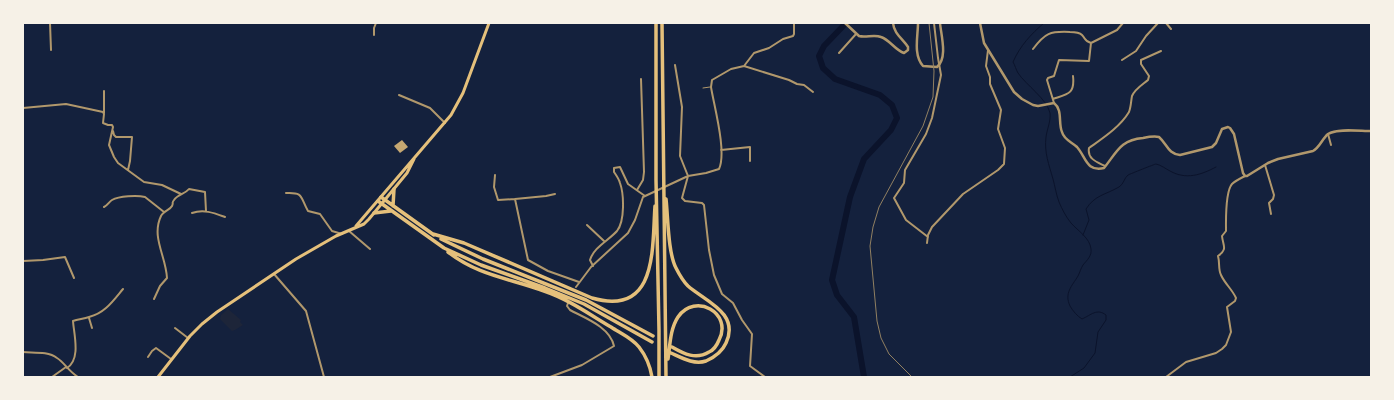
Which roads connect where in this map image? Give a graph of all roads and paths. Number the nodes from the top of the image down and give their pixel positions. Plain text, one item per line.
1 (50, 23) edge
2 (376, 23) edge
3 (489, 23) edge
4 (656, 23) edge
5 (662, 23) edge
6 (794, 23) edge
7 (846, 23) edge
8 (893, 23) edge
9 (918, 23) edge
10 (934, 23) edge
11 (940, 23) edge
12 (980, 23) edge
13 (1123, 23) edge
14 (1158, 23) edge
15 (1166, 23) edge
16 (1171, 29) dead end
17 (855, 33) junction
18 (374, 35) dead end
19 (1091, 43) junction
20 (988, 49) junction
21 (1033, 49) dead end
22 (51, 50) dead end
23 (1161, 51) dead end
24 (839, 53) dead end
25 (1122, 60) dead end
26 (675, 65) dead end
27 (744, 66) junction
28 (1073, 76) dead end
29 (641, 79) dead end
30 (711, 87) junction
31 (704, 88) dead end
32 (104, 91) dead end
33 (813, 92) dead end
34 (399, 95) dead end
35 (1053, 99) junction
36 (1054, 103) junction
37 (23, 108) edge
38 (104, 113) junction
39 (445, 123) junction
40 (113, 131) junction
41 (1371, 131) edge
42 (1328, 134) junction
43 (1331, 145) dead end
44 (721, 150) junction
45 (414, 159) junction
46 (750, 161) dead end
47 (1265, 165) junction
48 (1105, 166) junction
49 (128, 170) junction
50 (495, 175) dead end
51 (664, 176) junction
52 (688, 176) junction
53 (1245, 176) junction
54 (656, 180) junction
55 (394, 189) junction
56 (637, 190) junction
57 (286, 193) dead end
58 (181, 194) junction
59 (555, 194) dead end
60 (646, 195) junction
61 (379, 199) junction
62 (515, 199) junction
63 (383, 202) junction
64 (393, 206) junction
65 (104, 207) dead end
66 (206, 211) junction
67 (391, 211) junction
68 (164, 212) junction
69 (192, 213) dead end
70 (374, 213) junction
71 (1271, 214) dead end
72 (225, 217) dead end
73 (587, 225) dead end
74 (355, 228) junction
75 (349, 231) junction
76 (342, 234) junction
77 (433, 234) junction
78 (928, 237) junction
79 (604, 241) junction
80 (927, 243) dead end
81 (444, 248) junction
82 (370, 249) dead end
83 (23, 261) edge
84 (592, 266) junction
85 (274, 274) junction
86 (74, 278) dead end
87 (579, 282) junction
88 (576, 287) dead end
89 (123, 289) dead end
90 (154, 299) dead end
91 (568, 303) dead end
92 (89, 318) junction
93 (92, 328) dead end
94 (175, 328) dead end
95 (652, 336) dead end
96 (188, 338) junction
97 (652, 342) dead end
98 (672, 347) dead end
99 (23, 352) edge
100 (671, 353) dead end
101 (148, 357) dead end
102 (171, 359) junction
103 (66, 368) junction
104 (666, 376) edge
105 (52, 377) edge
106 (78, 377) edge
107 (158, 377) edge
108 (324, 377) edge
109 (550, 377) edge
110 (652, 377) edge
111 (659, 377) edge
112 (765, 377) edge
113 (1166, 377) edge

1 - 22 street
2 - 18 street
3 - 39 highway
4 - 54 highway
5 - 51 highway
6 - 27 street
7 - 17 street
8 - 17 street
9 - 11 street
10 - 78 street
12 - 20 street
13 - 19 street
14 - 25 street
15 - 16 street
17 - 24 street
19 - 21 street
19 - 35 street
20 - 36 street
20 - 78 street
23 - 48 street
26 - 52 street
27 - 30 street
27 - 33 street
28 - 35 street
29 - 56 street
30 - 31 lane
30 - 44 street
32 - 38 street
34 - 39 street
35 - 36 street
36 - 48 street
37 - 38 street
38 - 40 street
39 - 45 highway
40 - 49 street
40 - 49 street
41 - 42 street
42 - 43 street
42 - 47 street
44 - 46 street
44 - 52 street
45 - 55 highway
45 - 61 highway
47 - 53 street
47 - 71 street
48 - 53 street
49 - 58 street
50 - 62 street
51 - 100 highway
51 - 104 highway
52 - 60 street
52 - 112 street
53 - 113 street
54 - 77 highway
54 - 111 highway
55 - 63 highway
55 - 64 highway
56 - 60 street
56 - 79 street
57 - 76 street
58 - 66 street
58 - 68 street
59 - 62 street
60 - 84 street
61 - 63 highway
61 - 74 highway
62 - 87 street
63 - 64 highway
63 - 67 highway
63 - 70 highway
64 - 77 highway
65 - 68 street
66 - 69 street
66 - 72 street
67 - 70 highway
67 - 81 highway
68 - 90 street
70 - 74 highway
73 - 79 street
74 - 75 highway
75 - 76 highway
75 - 82 street
76 - 85 highway
77 - 95 highway
78 - 80 street
79 - 84 street
81 - 97 highway
81 - 110 highway
83 - 86 street
84 - 87 street
85 - 96 highway
85 - 108 street
87 - 88 street
89 - 92 street
91 - 109 street
92 - 93 street
92 - 103 street
94 - 96 street
96 - 102 highway
98 - 104 highway
99 - 103 street
101 - 102 street
102 - 107 highway
103 - 105 street
103 - 106 street

